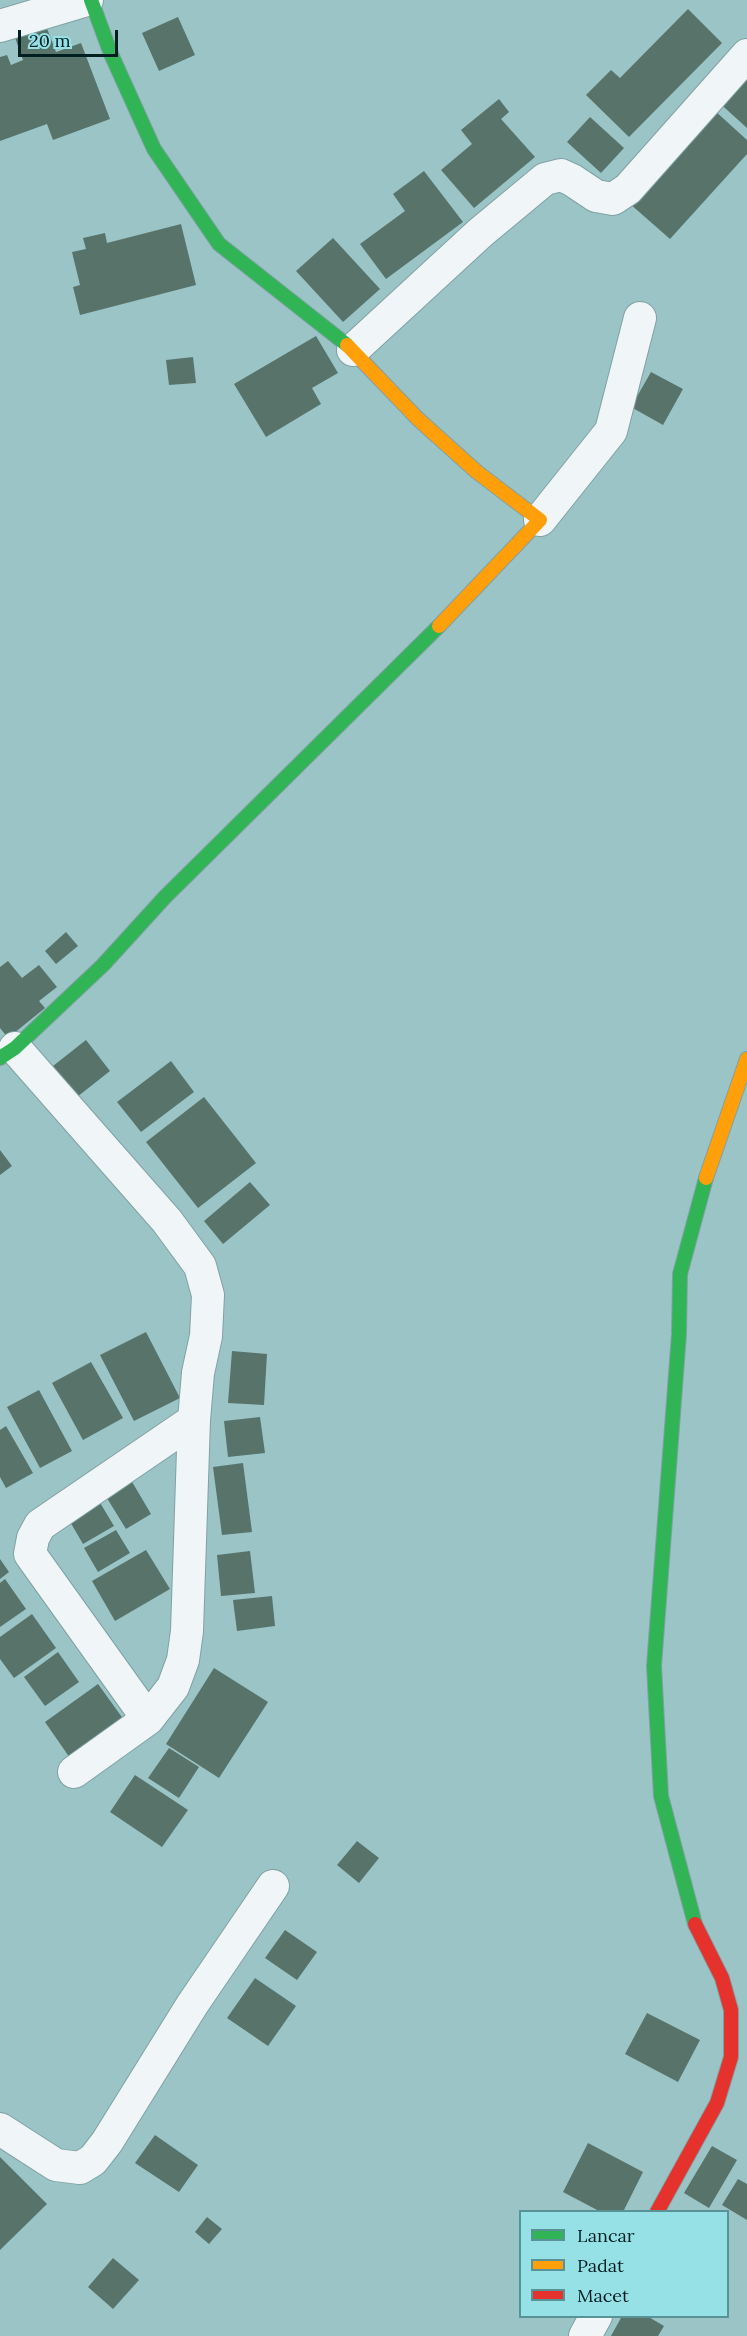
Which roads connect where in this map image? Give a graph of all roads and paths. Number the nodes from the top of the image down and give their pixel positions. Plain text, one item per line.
1 (89, 0) edge
2 (0, 26) edge
3 (747, 55) edge
4 (640, 318) dead end
5 (353, 350) junction
6 (540, 520) junction
7 (8, 1053) edge
8 (747, 1059) edge
9 (194, 1420) junction
10 (148, 1719) junction
11 (74, 1772) dead end
12 (273, 1886) dead end
13 (0, 2129) edge
14 (658, 2210) edge
15 (595, 2318) edge
16 (585, 2336) edge

1 - 2 street
1 - 5 street
3 - 5 street
4 - 6 street
5 - 6 street
6 - 7 street
7 - 9 street
8 - 14 street
9 - 10 street
9 - 10 street
10 - 11 street
12 - 13 street
15 - 16 street

